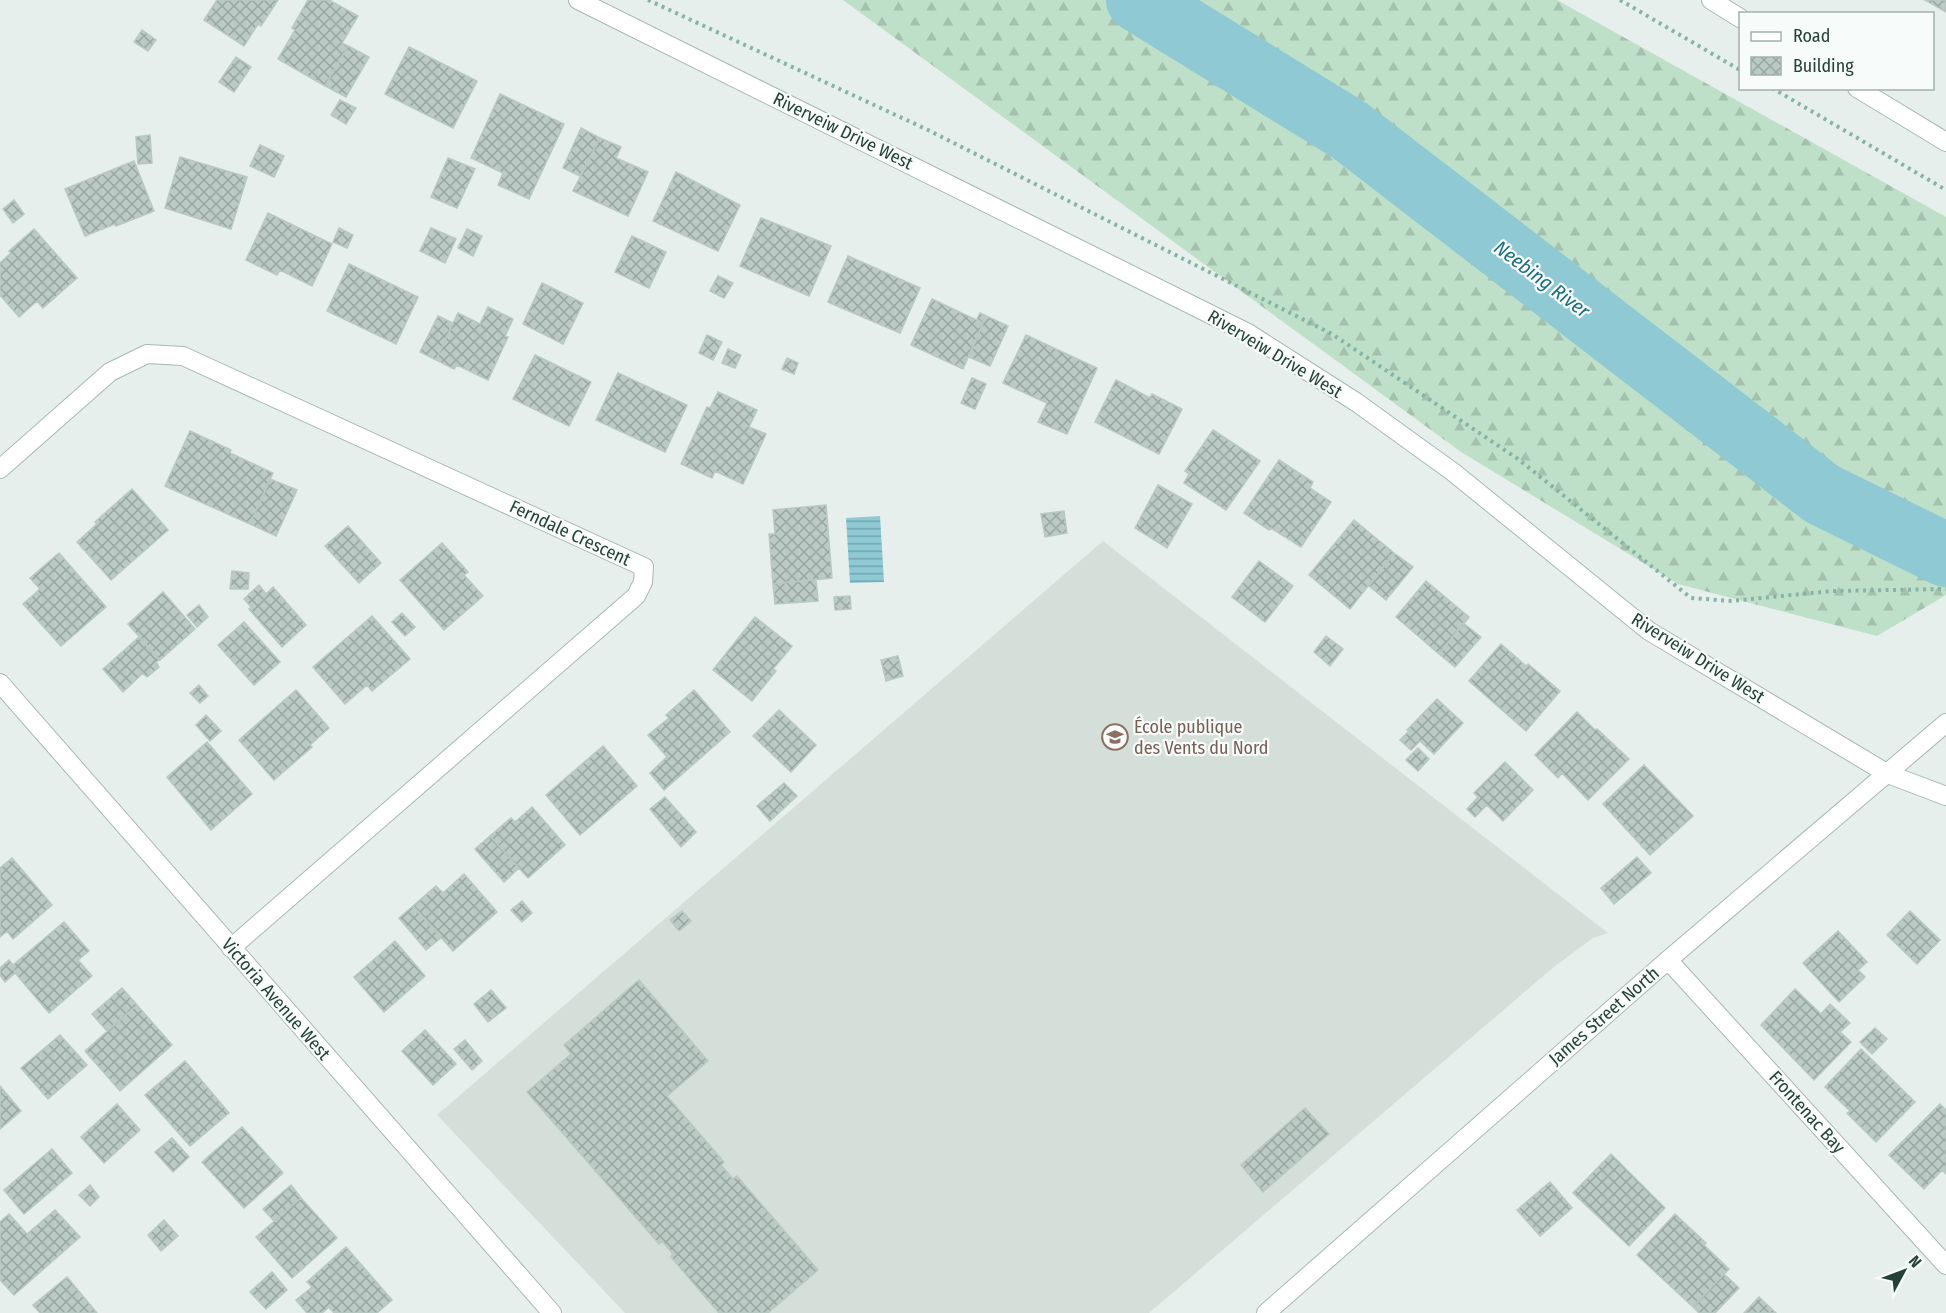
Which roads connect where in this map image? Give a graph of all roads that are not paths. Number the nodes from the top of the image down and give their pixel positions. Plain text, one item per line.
1 (578, 0) edge
2 (1710, 0) edge
3 (1739, 17) edge
4 (1860, 90) edge
5 (1946, 142) edge
6 (0, 469) edge
7 (0, 683) edge
8 (1946, 723) edge
9 (1888, 774) junction
10 (1946, 796) edge
11 (231, 948) junction
12 (1668, 960) junction
13 (1946, 1264) edge
14 (552, 1313) edge
15 (1266, 1313) edge

1 - 9 street, Riverveiw Drive West
2 - 3 street
4 - 5 street
6 - 11 street, Ferndale Crescent
7 - 11 street, Victoria Avenue West
8 - 9 street, James Street North
9 - 10 street, Riverveiw Drive West
9 - 12 street, James Street North
11 - 14 street, Victoria Avenue West
12 - 13 street, Frontenac Bay
12 - 15 street, James Street North

